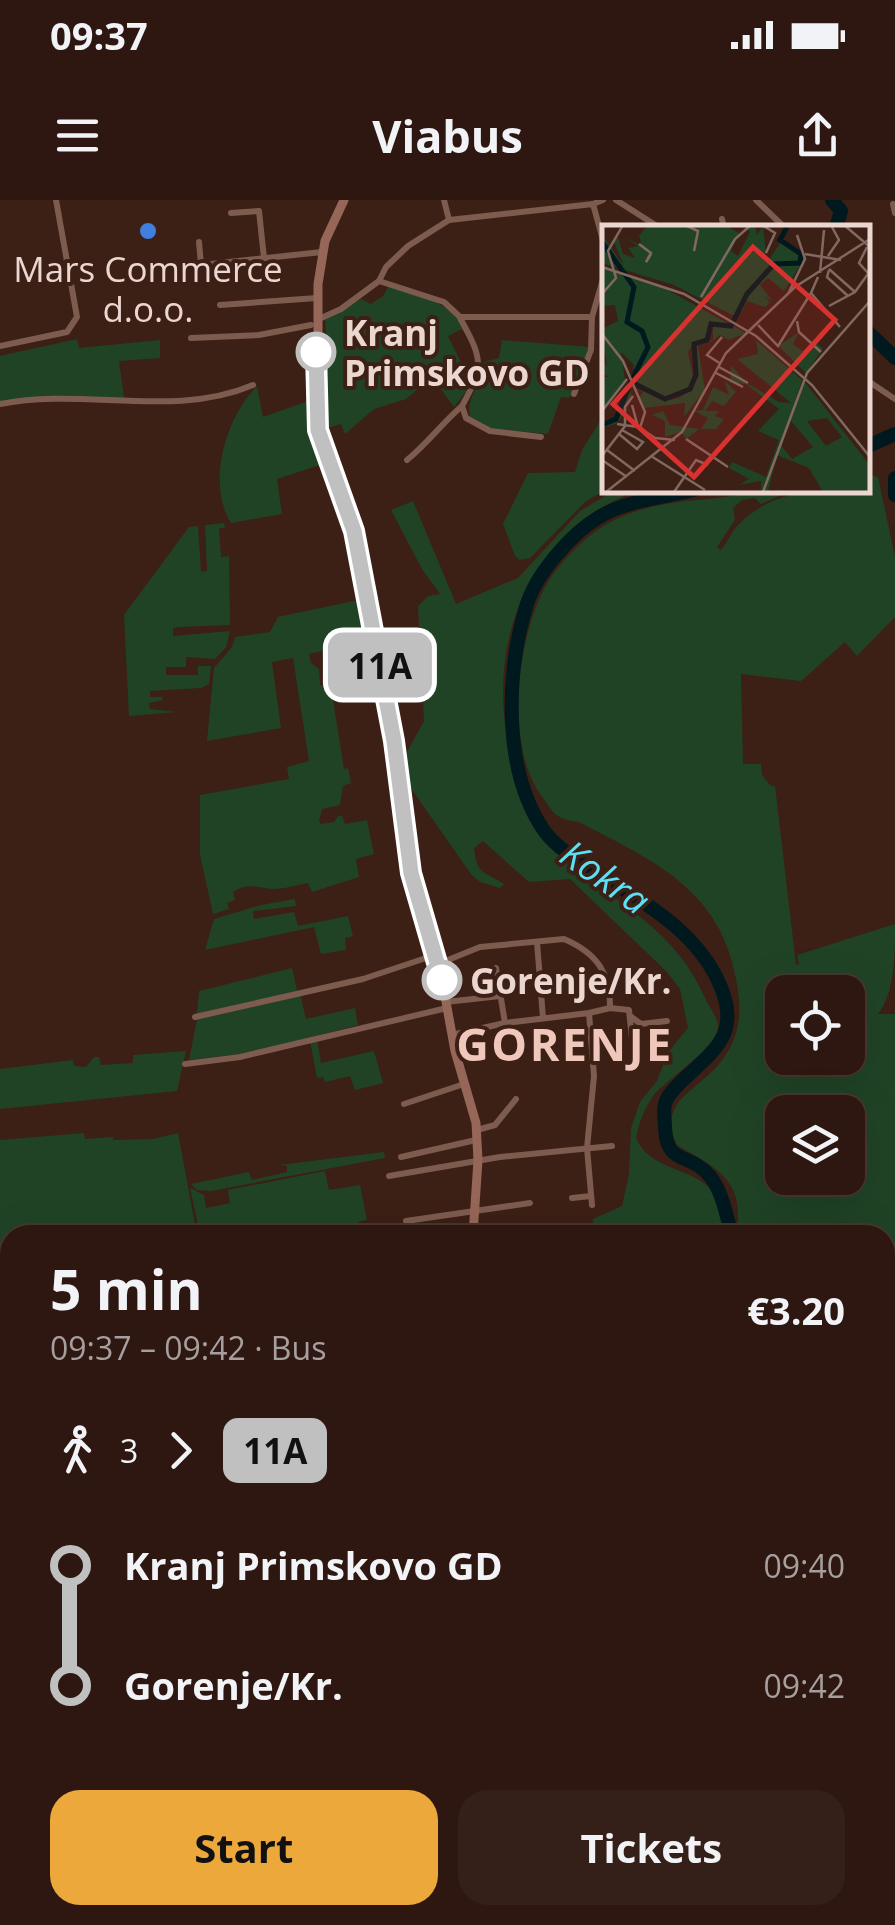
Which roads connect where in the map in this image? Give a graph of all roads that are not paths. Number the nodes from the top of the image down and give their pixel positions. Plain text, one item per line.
1 (56, 200) edge
2 (344, 200) edge
3 (444, 200) edge
4 (603, 200) edge
5 (616, 200) edge
6 (756, 200) edge
7 (593, 204) junction
8 (892, 204) dead end
9 (230, 213) dead end
10 (895, 213) edge
11 (449, 220) junction
12 (655, 225) edge
13 (783, 225) edge
14 (602, 237) edge
15 (199, 242) dead end
16 (322, 252) junction
17 (264, 258) junction
18 (379, 281) junction
19 (602, 286) edge
20 (317, 298) junction
21 (220, 305) dead end
22 (460, 316) junction
23 (592, 317) junction
24 (314, 322) junction
25 (191, 338) dead end
26 (0, 346) edge
27 (870, 383) edge
28 (253, 385) dead end
29 (574, 394) dead end
30 (892, 396) edge
31 (0, 404) edge
32 (462, 406) junction
33 (541, 437) dead end
34 (407, 460) dead end
35 (537, 942) junction
36 (436, 959) junction
37 (496, 968) dead end
38 (500, 996) junction
39 (447, 1005) junction
40 (610, 1008) junction
41 (589, 1013) junction
42 (629, 1015) junction
43 (195, 1016) dead end
44 (543, 1018) junction
45 (667, 1021) dead end
46 (506, 1023) junction
47 (451, 1035) junction
48 (633, 1049) dead end
49 (185, 1064) dead end
50 (464, 1084) junction
51 (516, 1098) dead end
52 (404, 1104) dead end
53 (477, 1135) junction
54 (612, 1146) dead end
55 (586, 1148) junction
56 (400, 1158) dead end
57 (478, 1160) junction
58 (389, 1176) dead end
59 (572, 1198) dead end
60 (530, 1203) dead end
61 (474, 1210) junction
62 (406, 1221) dead end
63 (473, 1225) edge

1 - 26 street
2 - 16 street
3 - 11 street
4 - 7 street
5 - 12 street
6 - 13 street
7 - 11 street
7 - 14 street
8 - 10 street
9 - 17 street
11 - 18 street
15 - 17 street
16 - 17 street
16 - 20 street
18 - 22 street
18 - 24 street
19 - 23 street
20 - 21 street
20 - 24 street
22 - 23 street
22 - 32 street
23 - 29 street
24 - 25 street
24 - 36 street
27 - 30 street
28 - 31 street
32 - 33 street
32 - 34 street
35 - 36 street
35 - 40 street
35 - 44 street
36 - 39 street
36 - 43 street
37 - 38 street
38 - 39 street
38 - 46 street
39 - 47 street
39 - 49 street
40 - 41 street
40 - 42 street
41 - 44 street
41 - 55 street
42 - 45 street
42 - 48 street
44 - 46 street
46 - 47 street
47 - 50 street
50 - 52 street
50 - 53 street
51 - 53 street
53 - 56 street
53 - 57 street
54 - 55 street
55 - 57 street
55 - 59 street
57 - 58 street
57 - 61 street
60 - 61 street
61 - 62 street
61 - 63 street

